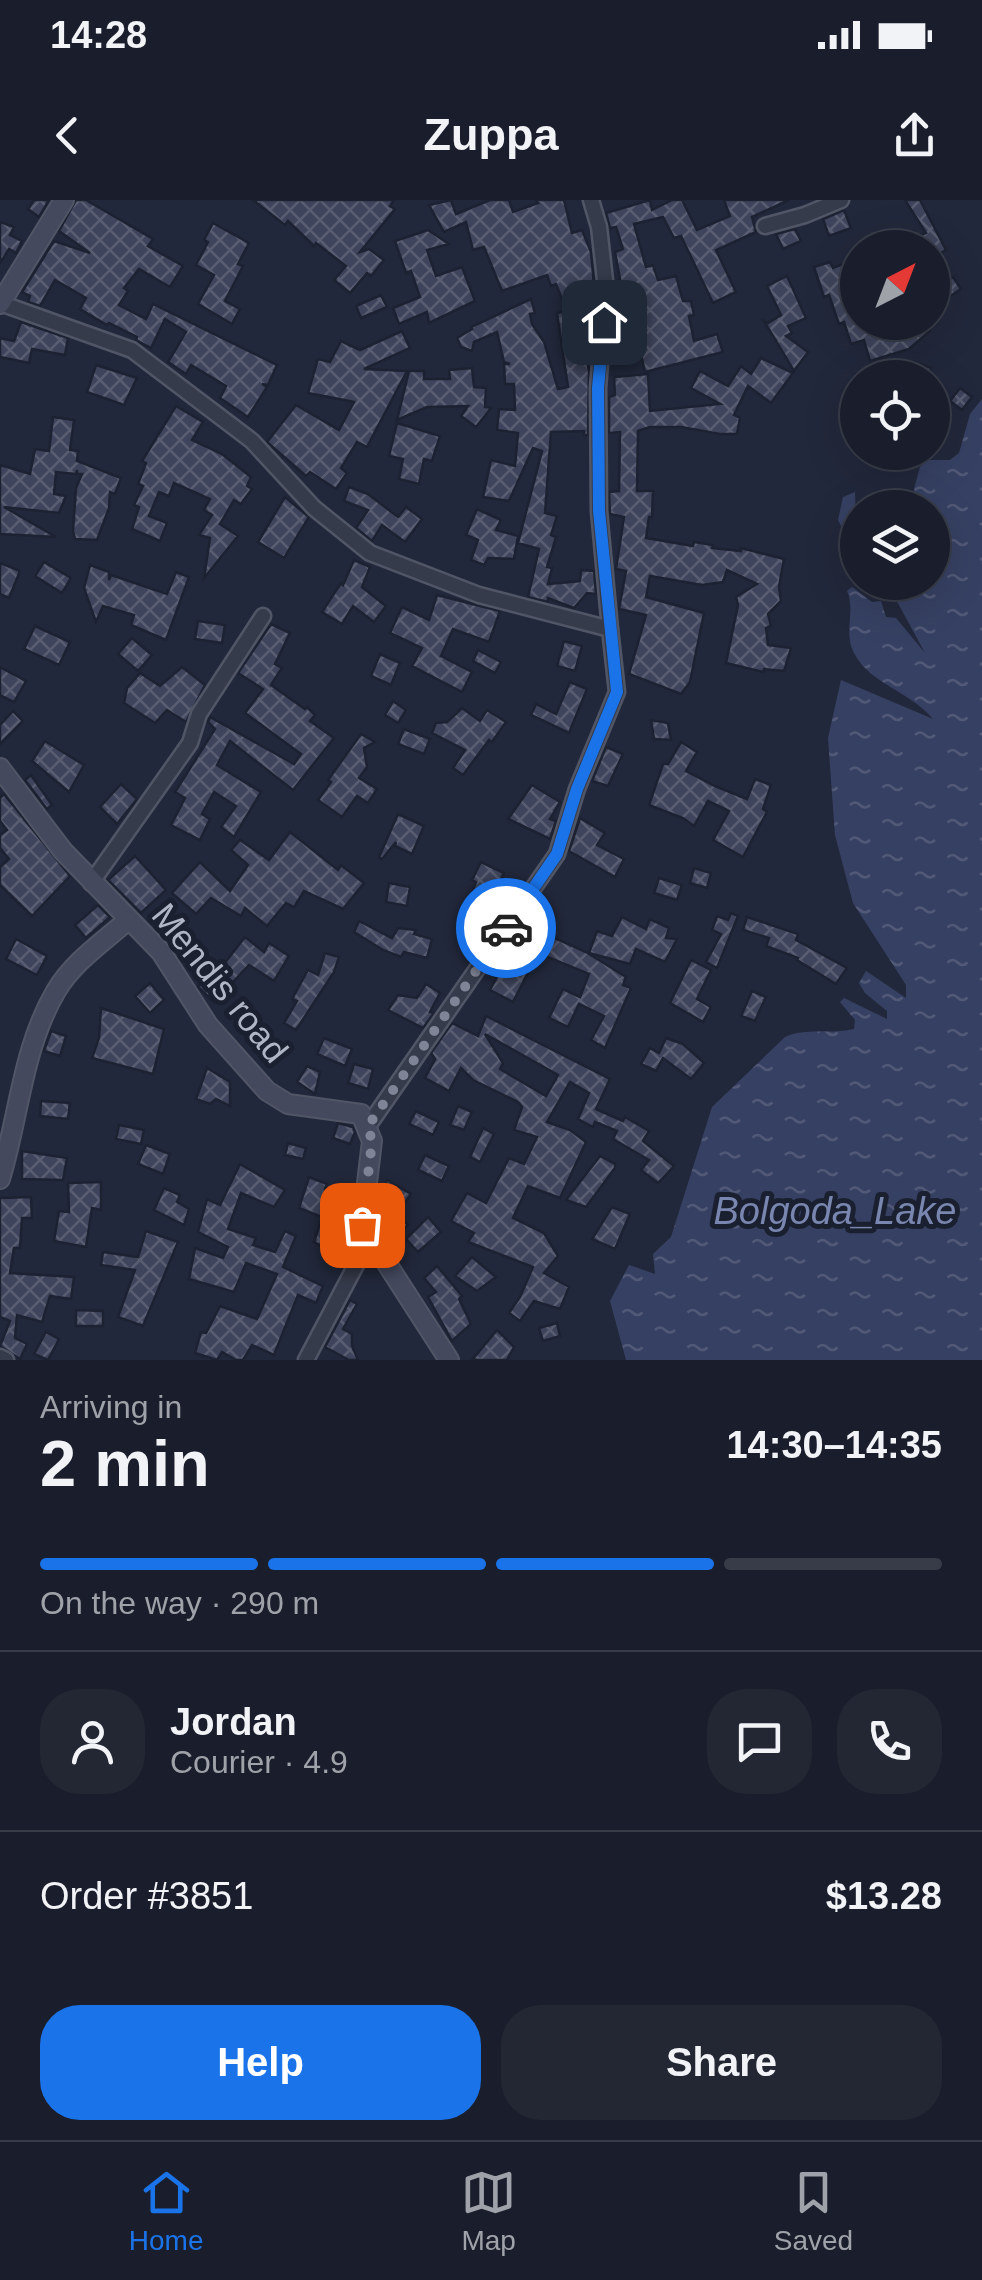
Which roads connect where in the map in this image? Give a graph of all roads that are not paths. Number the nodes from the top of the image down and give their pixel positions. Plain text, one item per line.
1 (64, 200) edge
2 (591, 200) edge
3 (841, 200) edge
4 (764, 226) dead end
5 (0, 303) edge
6 (263, 616) dead end
7 (610, 629) junction
8 (0, 768) edge
9 (91, 882) junction
10 (128, 920) junction
11 (368, 1126) junction
12 (0, 1179) edge
13 (362, 1225) junction
14 (306, 1360) edge
15 (449, 1360) edge

1 - 5 street
2 - 7 street
3 - 4 street
5 - 7 street
6 - 9 street
7 - 11 street
8 - 9 street, Mendis road
9 - 10 street, Mendis road
10 - 11 street, Mendis road
10 - 12 street
11 - 13 street
13 - 14 street
13 - 15 street

